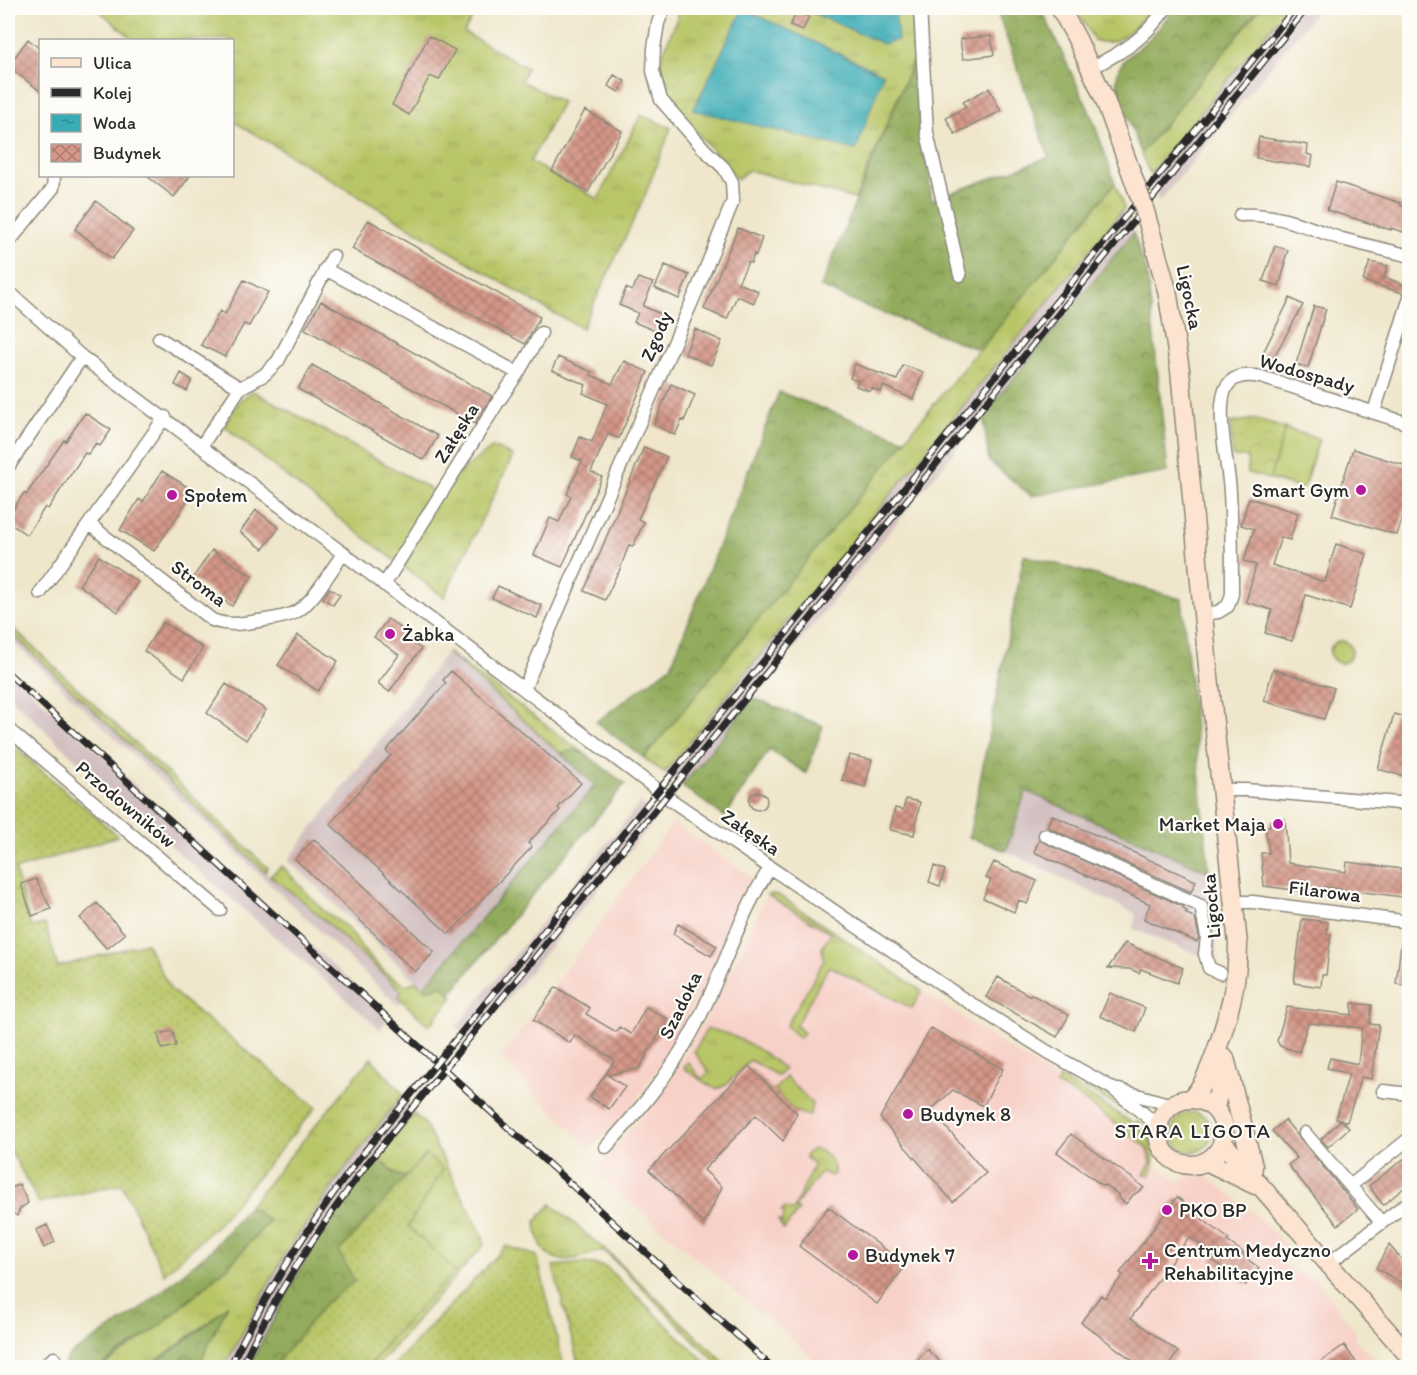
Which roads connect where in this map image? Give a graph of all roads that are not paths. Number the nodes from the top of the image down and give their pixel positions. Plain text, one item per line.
1 (664, 8) edge
2 (920, 8) edge
3 (1060, 8) edge
4 (1166, 8) edge
5 (1091, 68) junction
6 (54, 177) edge
7 (1240, 215) dead end
8 (8, 243) edge
9 (333, 256) dead end
10 (1410, 256) edge
11 (325, 269) junction
12 (960, 275) dead end
13 (8, 291) edge
14 (1410, 297) edge
15 (541, 333) dead end
16 (159, 338) dead end
17 (82, 357) junction
18 (518, 373) junction
19 (240, 388) junction
20 (1374, 412) junction
21 (165, 417) junction
22 (1410, 423) edge
23 (202, 445) junction
24 (8, 467) edge
25 (89, 524) junction
26 (344, 553) junction
27 (384, 585) junction
28 (40, 593) dead end
29 (1203, 614) junction
30 (524, 689) junction
31 (8, 729) edge
32 (1222, 790) junction
33 (1410, 804) edge
34 (1045, 835) dead end
35 (770, 868) junction
36 (1235, 902) junction
37 (220, 910) dead end
38 (1410, 921) edge
39 (1220, 973) dead end
40 (1228, 1017) junction
41 (1225, 1058) junction
42 (1112, 1088) junction
43 (1383, 1091) dead end
44 (1410, 1094) edge
45 (1191, 1099) junction
46 (1172, 1106) junction
47 (1215, 1109) junction
48 (1159, 1129) junction
49 (1305, 1133) dead end
50 (1410, 1138) edge
51 (1222, 1142) junction
52 (606, 1147) dead end
53 (1206, 1161) junction
54 (1258, 1182) junction
55 (1350, 1186) junction
56 (1410, 1201) edge
57 (1381, 1222) junction
58 (1329, 1263) junction
59 (1410, 1357) edge
60 (41, 1368) edge
61 (60, 1368) edge

1 - 30 street, Zgody
2 - 12 street
3 - 5 street, Ligocka
4 - 5 street
5 - 29 street, Ligocka, bridge
6 - 8 street
7 - 10 street
9 - 11 street
11 - 18 street
11 - 19 street
13 - 17 street, Załęska
14 - 20 street
15 - 18 street, Załęska
16 - 19 street
17 - 21 street, Załęska
17 - 24 street
18 - 27 street, Załęska
19 - 23 street
20 - 22 street, Wodospady
20 - 29 street, Wodospady
21 - 23 street, Załęska
21 - 25 street
23 - 26 street, Załęska
25 - 26 street, Stroma
25 - 28 street
26 - 27 street, Załęska
27 - 30 street, Załęska
29 - 32 street, Ligocka
30 - 35 street, Załęska
31 - 37 street, Przodowników
32 - 33 street
32 - 36 street, Ligocka
34 - 39 street
35 - 42 street, Załęska
35 - 52 street, Szadoka
36 - 38 street, Filarowa
36 - 40 street, Ligocka
40 - 41 street, Ligocka
40 - 45 street, Ligocka
41 - 47 street, Ligocka
41 - 54 street
42 - 46 street, Załęska
42 - 48 street, Załęska
43 - 44 street
45 - 46 street
45 - 47 street
46 - 48 street
47 - 51 street
48 - 53 street
49 - 55 street
50 - 55 street
51 - 53 street
51 - 54 street
53 - 54 street
54 - 58 street
55 - 57 street
56 - 57 street
57 - 58 street
58 - 59 street
60 - 61 street

